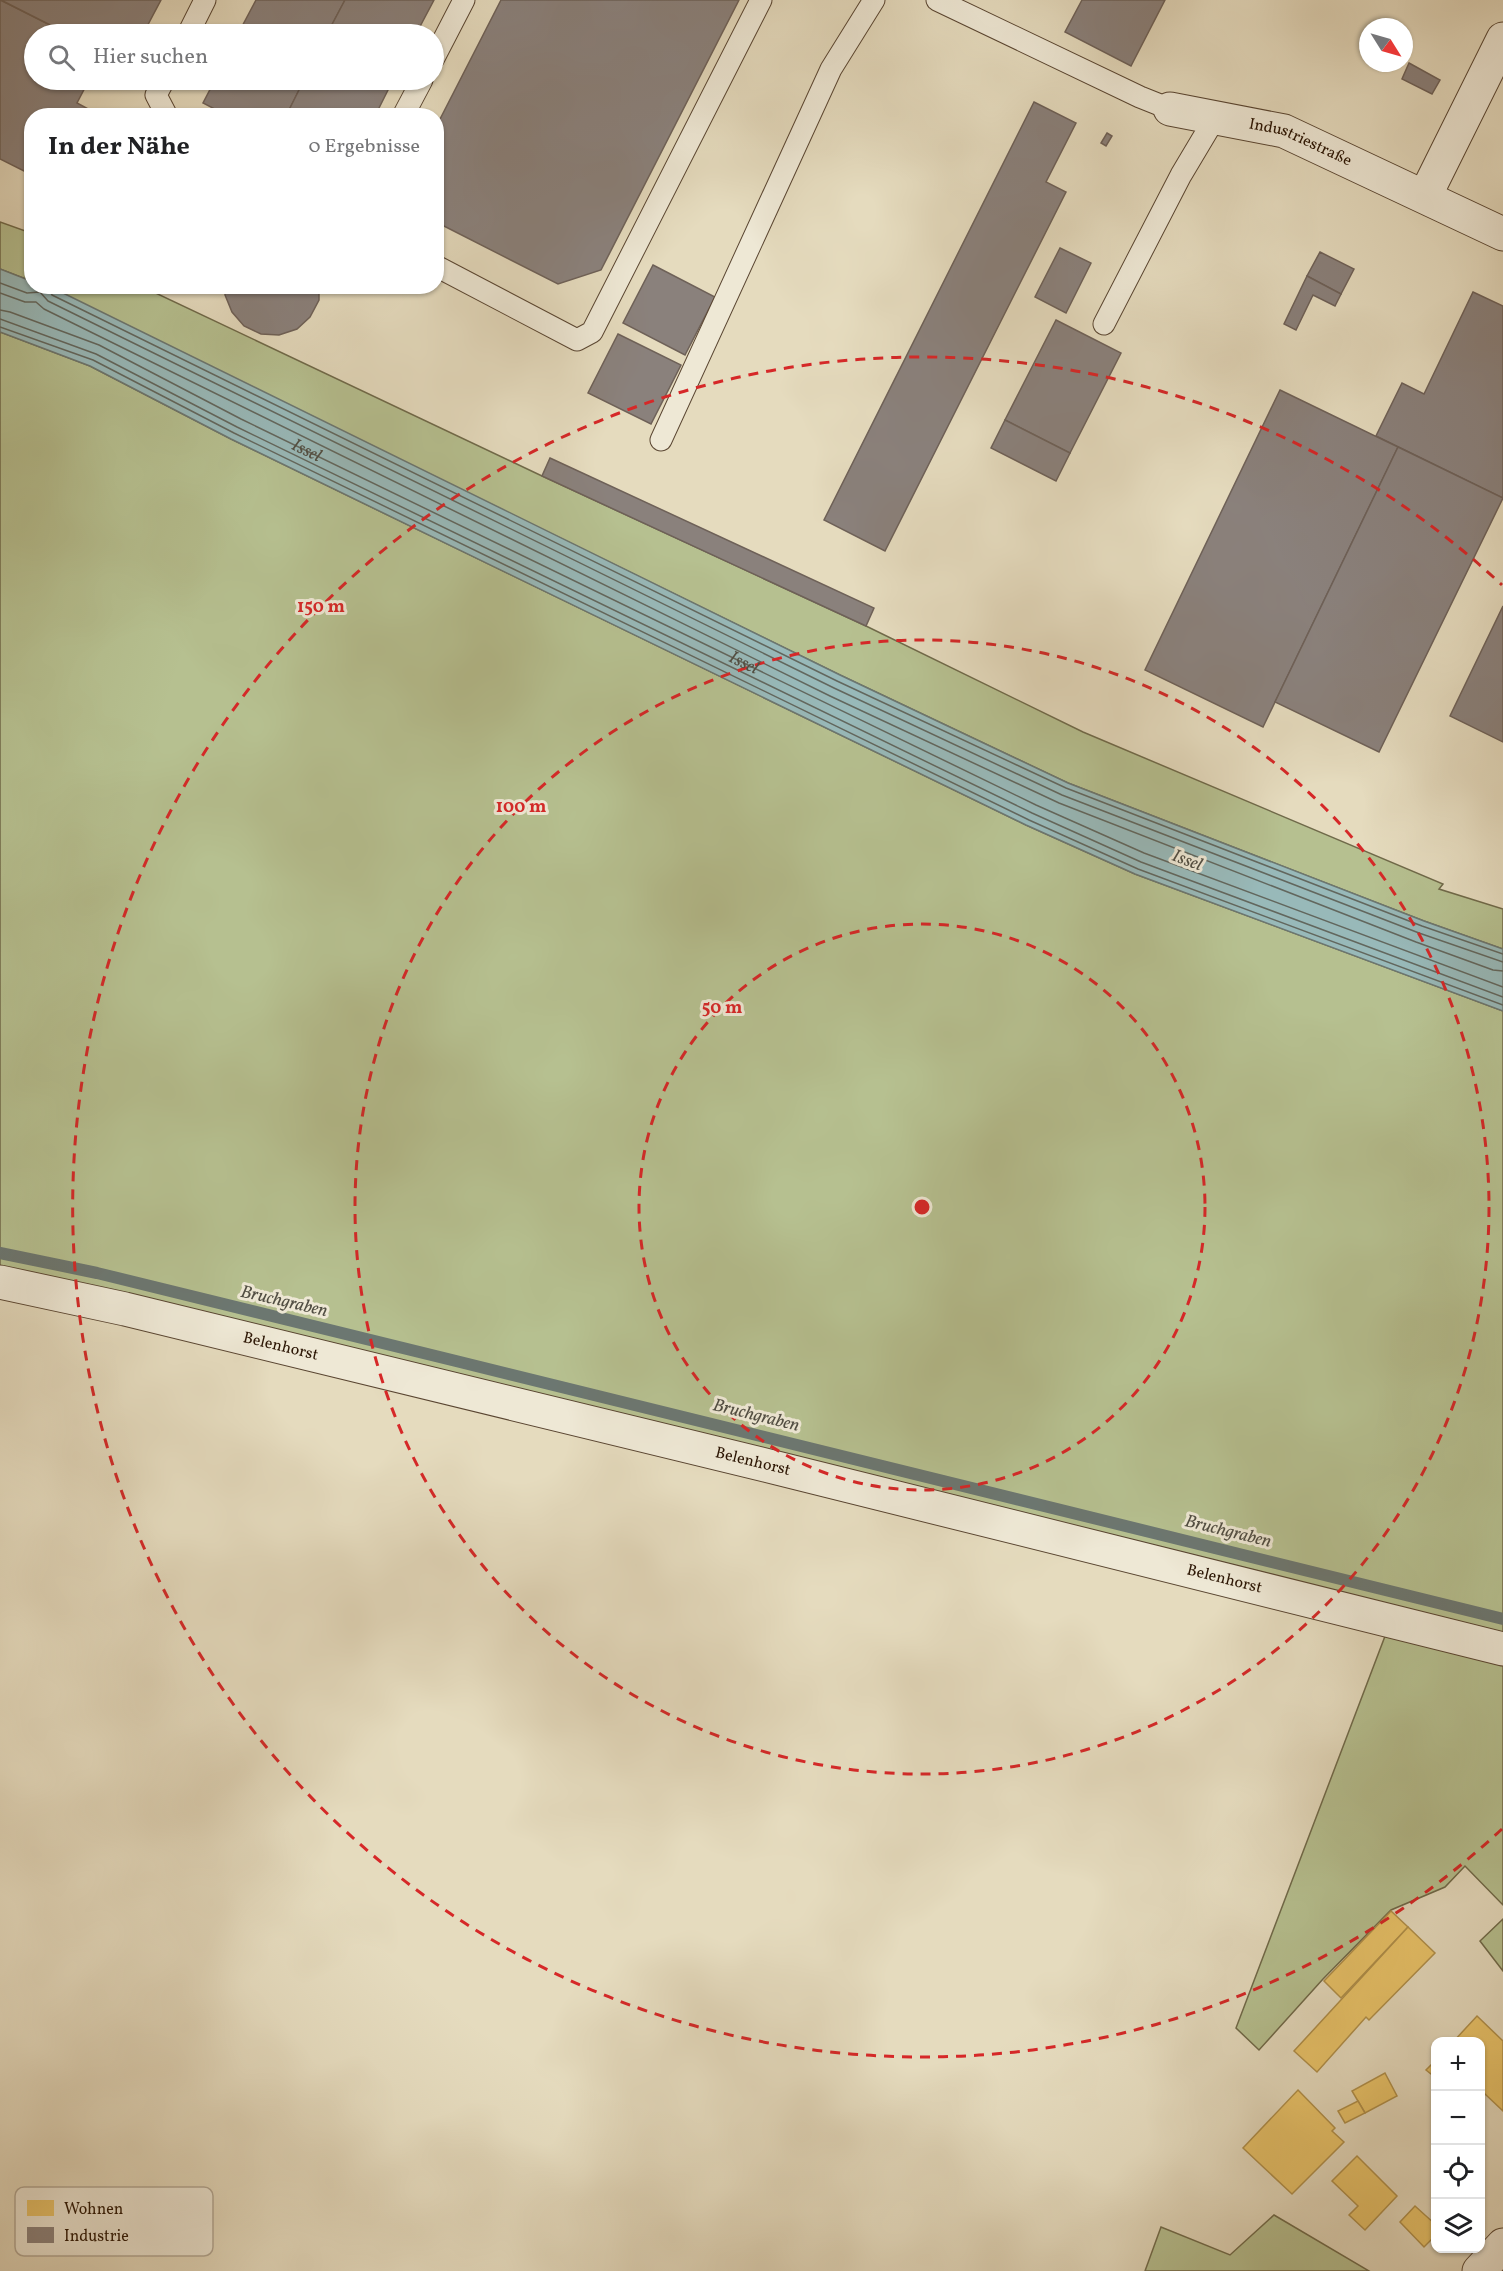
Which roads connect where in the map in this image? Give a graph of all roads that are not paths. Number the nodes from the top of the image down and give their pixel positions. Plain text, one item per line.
1 (205, 0) edge
2 (464, 0) edge
3 (760, 0) edge
4 (874, 0) edge
5 (937, 0) edge
6 (193, 24) edge
7 (444, 39) edge
8 (1503, 39) edge
9 (159, 90) edge
10 (417, 90) edge
11 (162, 108) edge
12 (407, 108) edge
13 (1170, 109) joint
14 (1215, 118) junction
15 (1425, 196) junction
16 (1503, 234) edge
17 (444, 270) edge
18 (1104, 324) dead end
19 (661, 440) dead end
20 (0, 1282) edge
21 (1503, 1649) edge
22 (1503, 2245) edge
23 (1479, 2271) edge

1 - 6 lane
2 - 7 lane
3 - 17 lane
4 - 19 lane
5 - 13 lane
8 - 15 street
9 - 11 lane
10 - 12 lane
13 - 14 street, Industriestraße
14 - 15 street, Industriestraße
14 - 18 lane
15 - 16 street, Industriestraße
20 - 21 street, Belenhorst
22 - 23 street

